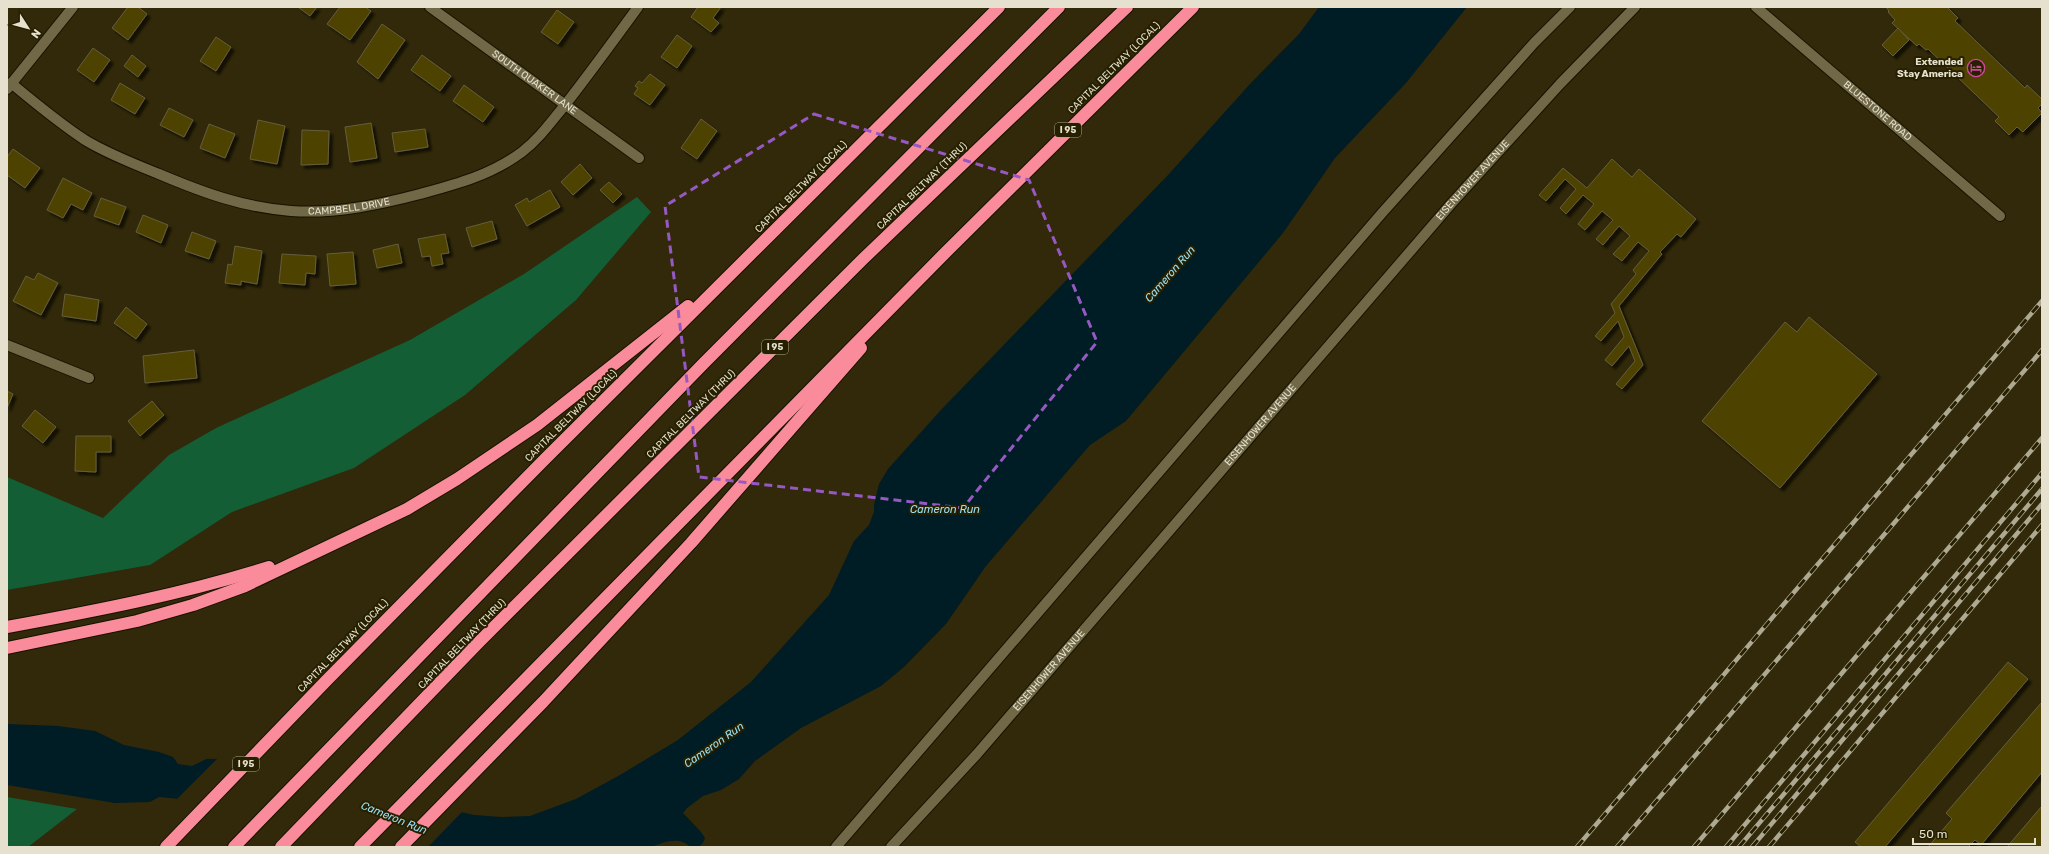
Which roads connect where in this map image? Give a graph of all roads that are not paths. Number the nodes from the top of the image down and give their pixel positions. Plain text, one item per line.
1 (73, 7) edge
2 (430, 7) edge
3 (638, 7) edge
4 (999, 7) edge
5 (1059, 7) edge
6 (1127, 7) edge
7 (1193, 7) edge
8 (1570, 7) edge
9 (1635, 7) edge
10 (1756, 7) edge
11 (9, 86) edge
12 (565, 104) junction
13 (640, 158) dead end
14 (2000, 216) dead end
15 (944, 254) junction
16 (735, 269) junction
17 (7, 345) edge
18 (89, 378) dead end
19 (307, 556) junction
20 (7, 627) edge
21 (7, 648) edge
22 (166, 847) edge
23 (234, 847) edge
24 (280, 847) edge
25 (360, 847) edge
26 (401, 847) edge
27 (836, 847) edge
28 (891, 847) edge

1 - 11 main road
2 - 12 main road, SOUTH QUAKER LANE
3 - 12 main road, CAMPBELL DRIVE
4 - 16 highway, CAPITAL BELTWAY (LOCAL) / I 95
5 - 23 highway
6 - 24 highway, CAPITAL BELTWAY (THRU) / I 95
7 - 15 highway, CAPITAL BELTWAY (LOCAL) / I 95
8 - 27 main road
9 - 28 main road, EISENHOWER AVENUE
10 - 14 main road, BLUESTONE ROAD
11 - 12 main road, CAMPBELL DRIVE
12 - 13 main road, SOUTH QUAKER LANE
15 - 25 highway, CAPITAL BELTWAY (LOCAL) / I 95
15 - 26 highway
16 - 19 highway
16 - 22 highway, CAPITAL BELTWAY (LOCAL) / I 95
17 - 18 main road
19 - 20 highway
19 - 21 highway

